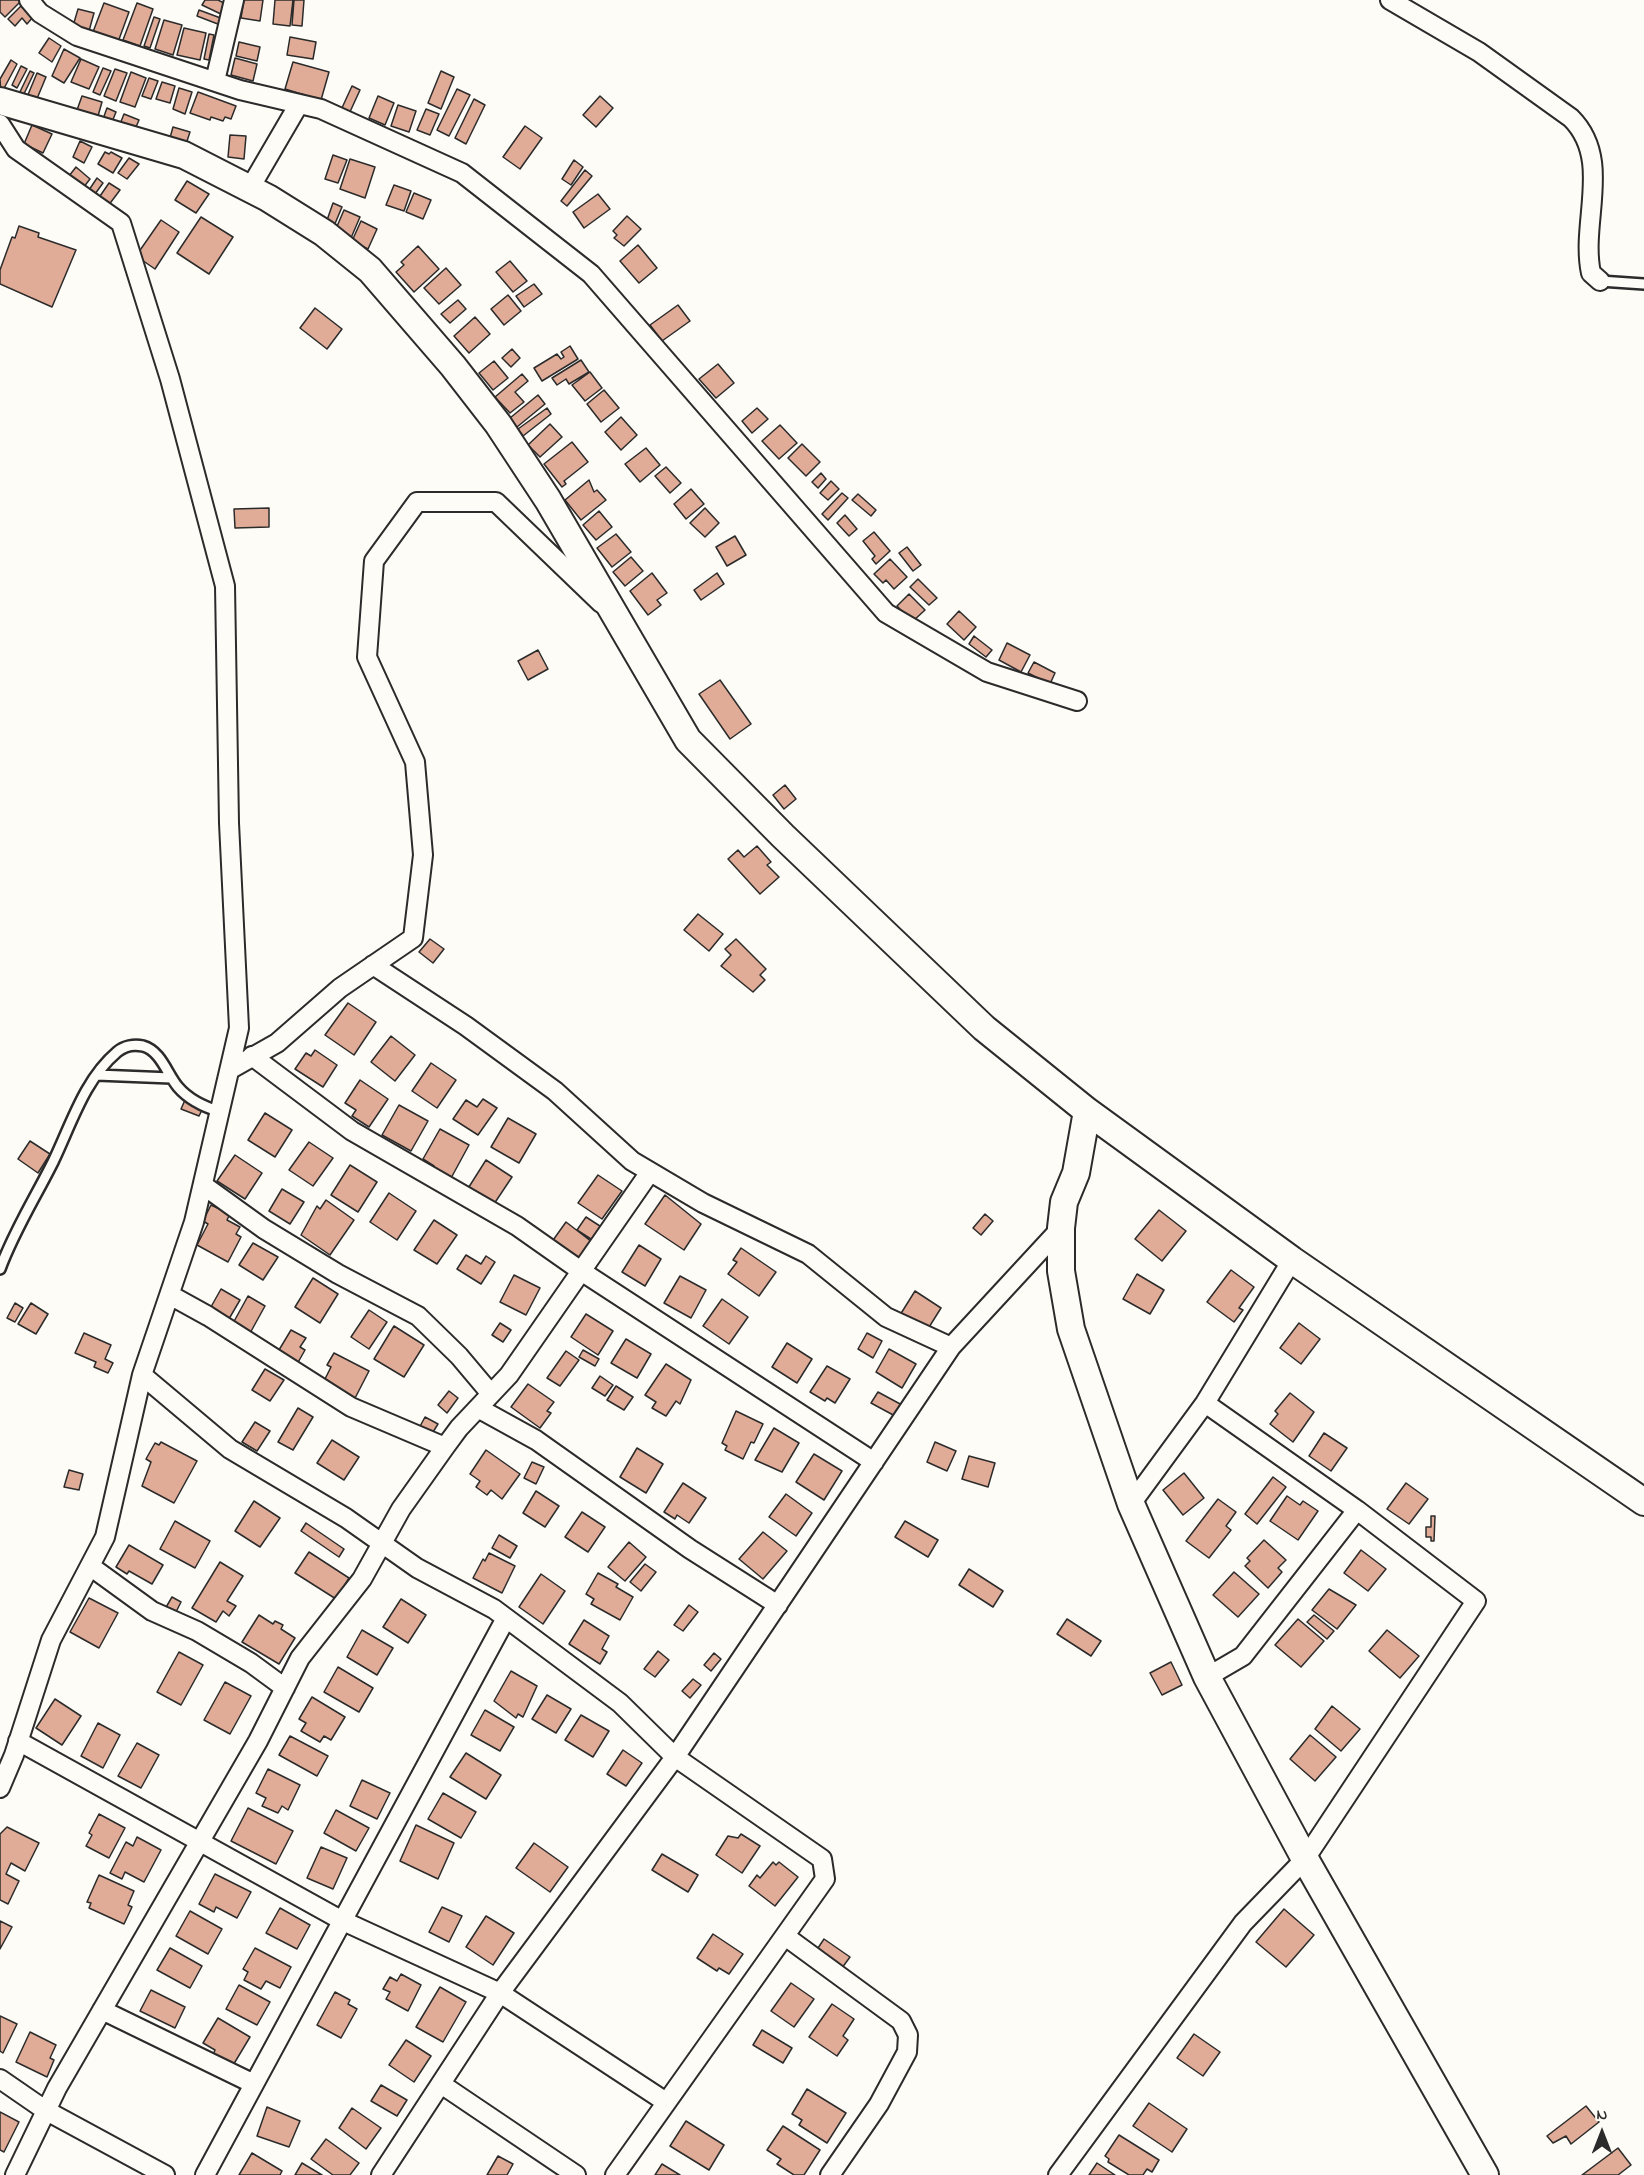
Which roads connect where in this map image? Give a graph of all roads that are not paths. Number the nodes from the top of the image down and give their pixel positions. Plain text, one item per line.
1 (234, 0) edge
2 (1390, 0) edge
3 (38, 4) edge
4 (215, 81) junction
5 (0, 101) edge
6 (299, 104) junction
7 (0, 124) edge
8 (250, 188) junction
9 (1600, 281) joint
10 (1644, 285) edge
11 (617, 618) junction
12 (1077, 701) dead end
13 (373, 965) junction
14 (252, 1056) junction
15 (231, 1069) junction
16 (98, 1075) junction
17 (171, 1078) junction
18 (1087, 1111) junction
19 (221, 1112) junction
20 (651, 1172) junction
21 (203, 1185) junction
22 (1061, 1228) junction
23 (1292, 1260) junction
24 (0, 1269) edge
25 (581, 1271) junction
26 (170, 1295) junction
27 (951, 1347) junction
28 (142, 1375) junction
29 (491, 1394) junction
30 (1205, 1403) junction
31 (478, 1408) junction
32 (445, 1447) junction
33 (874, 1462) junction
34 (1644, 1502) edge
35 (1131, 1504) junction
36 (1357, 1510) junction
37 (383, 1542) junction
38 (90, 1566) junction
39 (778, 1605) junction
40 (506, 1618) junction
41 (1207, 1677) junction
42 (285, 1688) junction
43 (18, 1741) junction
44 (675, 1757) junction
45 (0, 1788) edge
46 (199, 1841) junction
47 (1305, 1859) junction
48 (341, 1920) junction
49 (784, 1936) junction
50 (500, 1993) junction
51 (102, 2010) junction
52 (0, 2079) edge
53 (254, 2084) junction
54 (441, 2084) junction
55 (666, 2102) junction
56 (45, 2110) junction
57 (15, 2175) edge
58 (165, 2175) edge
59 (205, 2175) edge
60 (381, 2175) edge
61 (576, 2175) edge
62 (615, 2175) edge
63 (830, 2175) edge
64 (1058, 2175) edge
65 (1485, 2175) edge

1 - 4 street
2 - 9 street
3 - 4 street
4 - 6 street
5 - 8 main road
6 - 8 street
6 - 12 street
7 - 15 street
8 - 11 main road
9 - 10 lane
11 - 13 street
11 - 18 main road
13 - 14 street
13 - 20 street
14 - 15 street
14 - 25 street
15 - 19 street
16 - 17 lane
16 - 17 lane
16 - 24 lane
17 - 19 lane
18 - 22 main road
18 - 23 main road
19 - 21 street
20 - 25 street
20 - 27 street
21 - 26 street
21 - 29 street
22 - 27 street
22 - 35 main road
23 - 30 street
23 - 34 main road
25 - 29 street
25 - 33 street
26 - 28 street
26 - 32 street
27 - 33 street
28 - 37 street
28 - 38 street
29 - 31 street
30 - 35 street
30 - 36 street
31 - 32 street
31 - 39 street
32 - 37 street
33 - 39 street
35 - 41 main road
36 - 41 street
36 - 47 street
37 - 40 street
37 - 42 street
38 - 42 street
38 - 43 street
39 - 44 street
40 - 44 street
40 - 48 street
41 - 47 main road
42 - 46 street
43 - 45 street
43 - 46 street
44 - 49 street
44 - 50 street
46 - 48 street
46 - 51 street
47 - 64 street
47 - 65 main road
48 - 50 street
48 - 53 street
49 - 55 street
49 - 63 street
50 - 54 street
50 - 55 street
51 - 53 street
51 - 56 street
52 - 56 street
53 - 59 street
54 - 60 street
54 - 61 street
55 - 62 street
56 - 57 street
56 - 58 street

